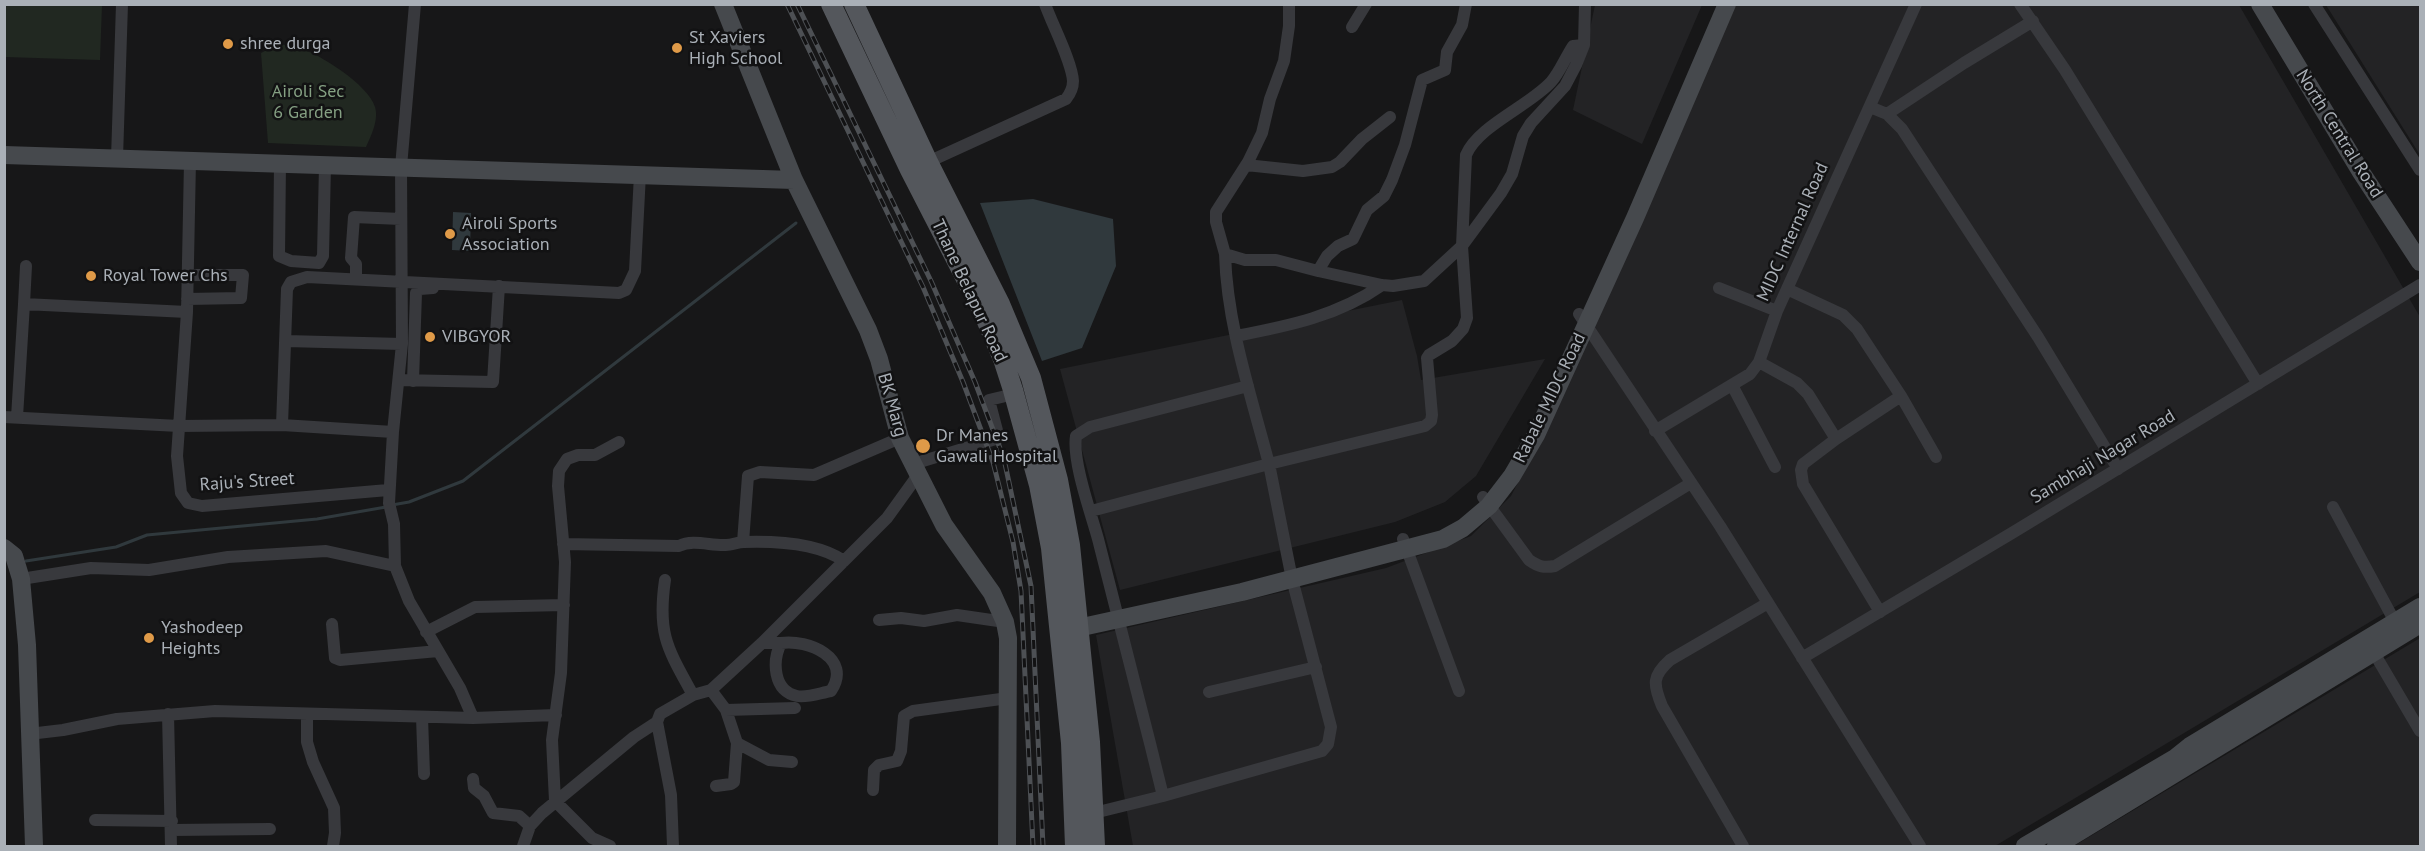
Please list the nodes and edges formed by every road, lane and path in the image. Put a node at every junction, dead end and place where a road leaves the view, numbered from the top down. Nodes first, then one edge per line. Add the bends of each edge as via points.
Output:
1 (122, 4) edge
2 (415, 4) edge
3 (723, 4) edge
4 (831, 4) edge
5 (854, 4) edge
6 (1045, 4) edge
7 (1289, 4) edge
8 (1366, 4) edge
9 (1466, 4) edge
10 (1585, 4) edge
11 (1916, 4) edge
12 (2020, 4) edge
13 (2260, 4) edge
14 (2273, 4) edge
15 (2314, 4) edge
16 (1723, 5) edge
17 (2033, 21) junction
18 (1352, 27) dead end
19 (1584, 45) junction
20 (1870, 107) junction
21 (1887, 114) junction
22 (1390, 117) dead end
23 (4, 156) edge
24 (117, 158) junction
25 (190, 161) junction
26 (927, 162) junction
27 (280, 164) junction
28 (325, 165) junction
29 (1245, 165) junction
30 (401, 167) junction
31 (2421, 170) edge
32 (640, 174) junction
33 (794, 180) junction
34 (401, 219) junction
35 (2421, 242) edge
36 (1462, 246) junction
37 (1225, 254) junction
38 (2421, 262) edge
39 (26, 266) dead end
40 (1318, 271) junction
41 (188, 275) junction
42 (356, 279) junction
43 (403, 281) junction
44 (1382, 285) junction
45 (2421, 285) edge
46 (499, 286) junction
47 (1719, 288) dead end
48 (1787, 289) junction
49 (463, 290) dead end
50 (188, 299) junction
51 (24, 304) junction
52 (187, 312) junction
53 (1777, 312) junction
54 (1582, 319) junction
55 (1236, 336) junction
56 (406, 339) junction
57 (286, 341) junction
58 (1760, 362) junction
59 (399, 380) junction
60 (413, 381) junction
61 (2258, 384) junction
62 (1732, 385) junction
63 (1248, 386) junction
64 (1014, 394) junction
65 (1901, 396) junction
66 (11, 417) edge
67 (282, 425) junction
68 (179, 426) junction
69 (1655, 431) junction
70 (393, 432) junction
71 (900, 438) junction
72 (1836, 439) junction
73 (619, 442) dead end
74 (1936, 457) dead end
75 (1269, 464) junction
76 (1775, 467) dead end
77 (2118, 469) junction
78 (916, 470) junction
79 (1691, 483) junction
80 (388, 490) junction
81 (1486, 501) junction
82 (2333, 507) dead end
83 (1091, 511) junction
84 (743, 542) junction
85 (563, 544) junction
86 (1405, 544) junction
87 (4, 548) edge
88 (844, 561) junction
89 (396, 566) junction
90 (1291, 574) junction
91 (21, 579) junction
92 (665, 580) dead end
93 (1768, 603) junction
94 (564, 605) junction
95 (2421, 607) edge
96 (1880, 612) junction
97 (1118, 615) junction
98 (879, 620) dead end
99 (1005, 622) junction
100 (2395, 622) junction
101 (332, 624) dead end
102 (1069, 624) junction
103 (2421, 624) edge
104 (426, 632) junction
105 (762, 643) junction
106 (781, 643) junction
107 (2370, 646) junction
108 (438, 651) junction
109 (1802, 658) junction
110 (1316, 667) junction
111 (711, 690) junction
112 (1459, 691) dead end
113 (1209, 692) dead end
114 (693, 695) junction
115 (1008, 698) junction
116 (795, 708) dead end
117 (726, 710) junction
118 (168, 714) junction
119 (307, 714) junction
120 (556, 715) junction
121 (422, 717) junction
122 (473, 718) junction
123 (657, 722) junction
124 (2421, 731) edge
125 (30, 734) junction
126 (736, 743) junction
127 (792, 762) dead end
128 (424, 774) dead end
129 (473, 779) dead end
130 (716, 786) dead end
131 (873, 790) dead end
132 (1163, 796) junction
133 (555, 801) junction
134 (1094, 813) junction
135 (95, 820) dead end
136 (172, 825) junction
137 (530, 826) junction
138 (2073, 827) junction
139 (270, 829) dead end
140 (34, 846) edge
141 (171, 846) edge
142 (333, 846) edge
143 (523, 846) edge
144 (610, 846) edge
145 (673, 846) edge
146 (1007, 846) edge
147 (1075, 846) edge
148 (1095, 846) edge
149 (1743, 846) edge
150 (1920, 846) edge
151 (2025, 846) edge
152 (2056, 846) edge

1 - 24 street
2 - 30 street
3 - 33 street, BK Marg
4 - 64 main road, Thane Belapur Road via 983,312
5 - 26 main road, Thane Belapur Road
6 - 26 street via 1070,68 1073,82 1066,99
7 - 29 street via 1284,61 1262,133
8 - 18 street
9 - 40 street via 1444,70 1422,80 1405,145 1384,196 1367,210 1353,239 1327,256
10 - 19 street
11 - 20 street, MIDC Internal Road
12 - 17 street
13 - 38 street, North Central Road via 2361,172
14 - 35 street, North Central Road
15 - 31 street
16 - 54 street, Rabale MIDC Road
17 - 21 street
17 - 61 street
19 - 36 street via 1565,86 1522,136 1512,174
19 - 36 street via 1572,46 1550,82 1468,150 1464,165
20 - 21 street
20 - 48 street, MIDC Internal Road
21 - 77 street via 1902,129 1967,226
22 - 29 street via 1332,167 1292,171
23 - 24 street
24 - 25 street
25 - 27 street
25 - 41 street
26 - 102 main road, Thane Belapur Road via 1000,304 1031,378 1067,525
27 - 28 street
27 - 28 street via 279,256 319,263 323,256
28 - 30 street
29 - 37 street via 1216,212
30 - 32 street
30 - 34 street
32 - 33 street
32 - 46 street via 635,271 626,290 619,293
33 - 71 street, BK Marg via 868,330
34 - 42 street via 354,217 351,258 356,264
34 - 43 street
36 - 44 street via 1424,281
36 - 75 street via 1467,318 1459,335 1427,358 1431,421 1425,426
37 - 40 street via 1245,260 1276,260
37 - 55 street
39 - 51 street
40 - 44 street
41 - 50 street
41 - 50 street via 243,275 241,298
42 - 43 street
42 - 57 street via 307,277 291,282 287,289
43 - 46 street
43 - 56 street
44 - 55 street via 1362,300 1338,310 1290,326
45 - 61 street, Sambhaji Nagar Road
46 - 60 street via 494,382
47 - 53 street
48 - 53 street, MIDC Internal Road
48 - 65 street via 1843,315 1857,329
49 - 56 street via 420,289
50 - 52 street
51 - 52 street
51 - 66 street
52 - 68 street
53 - 58 street, MIDC Internal Road
54 - 69 street
54 - 81 street, Rabale MIDC Road via 1529,439
55 - 63 street
56 - 57 street
56 - 59 street
56 - 60 street
57 - 67 street
58 - 62 street
58 - 72 street via 1797,383 1808,394
59 - 60 street
59 - 70 street
61 - 77 street, Sambhaji Nagar Road
62 - 69 street
62 - 76 street
63 - 75 street
63 - 83 street via 1080,432 1076,436 1076,454
64 - 78 street via 989,400 999,438
64 - 102 main road, Thane Belapur Road via 1044,506
65 - 72 street
65 - 74 street
66 - 68 street
67 - 68 street
67 - 70 street
68 - 80 street, Raju's Street via 178,480 188,503 228,505
69 - 79 street
70 - 80 street
71 - 78 street, BK Marg
71 - 84 street via 814,475 760,472 748,476
72 - 96 street via 1803,464 1803,484
73 - 85 street via 595,455 567,459 559,471
75 - 83 street
75 - 90 street
77 - 96 street, Sambhaji Nagar Road
78 - 88 street via 887,518
78 - 99 street, BK Marg via 944,525 992,593
79 - 81 street via 1555,566 1546,567 1530,560
79 - 93 street
80 - 89 street
81 - 86 street, Rabale MIDC Road via 1455,521
82 - 100 street
83 - 97 street
84 - 85 street via 680,546
84 - 88 street via 815,548
85 - 94 street
86 - 90 street, Rabale MIDC Road
86 - 112 street
87 - 91 street via 14,556
88 - 105 street
89 - 91 street via 326,551 228,557 149,570 91,568
89 - 104 street
90 - 97 street, Rabale MIDC Road via 1250,580
90 - 110 street
91 - 125 street
92 - 114 street via 663,635
93 - 109 street
93 - 149 street via 1670,660 1656,677 1662,706
94 - 104 street via 475,607
94 - 120 street
95 - 100 street
96 - 109 street, Sambhaji Nagar Road
97 - 102 street, Rabale MIDC Road
97 - 132 street
98 - 99 street via 924,621 957,615
99 - 115 street, BK Marg
100 - 107 street
101 - 108 street via 333,651 340,660
102 - 134 main road, Thane Belapur Road via 1090,742
102 - 147 main road, Thane Belapur Road
103 - 107 street
104 - 108 street
105 - 106 street
105 - 111 street
106 - 106 street via 774,667 789,693 803,696 831,691 836,682 833,661 811,645
107 - 124 street
107 - 138 street via 2190,747
108 - 122 street
109 - 150 street
110 - 113 street
110 - 132 street via 1331,728 1328,744 1322,751
111 - 114 street
111 - 117 street
114 - 123 street via 660,714
115 - 131 street via 913,711 904,716 897,761 874,770
115 - 146 street, BK Marg
116 - 117 street
117 - 126 street
118 - 119 street
118 - 125 street
118 - 136 street
119 - 121 street
119 - 142 street via 307,742 334,808
120 - 122 street
120 - 133 street via 552,740
121 - 122 street
121 - 128 street
123 - 133 street
123 - 145 street via 671,795
125 - 140 street
126 - 127 street via 769,760
126 - 130 street via 734,782
129 - 137 street via 474,788 484,796 493,813 519,816
132 - 134 street
133 - 137 street
133 - 144 street via 592,838
134 - 148 main road, Thane Belapur Road
135 - 136 street
136 - 139 street
136 - 141 street
137 - 143 street
138 - 151 street
138 - 152 street

